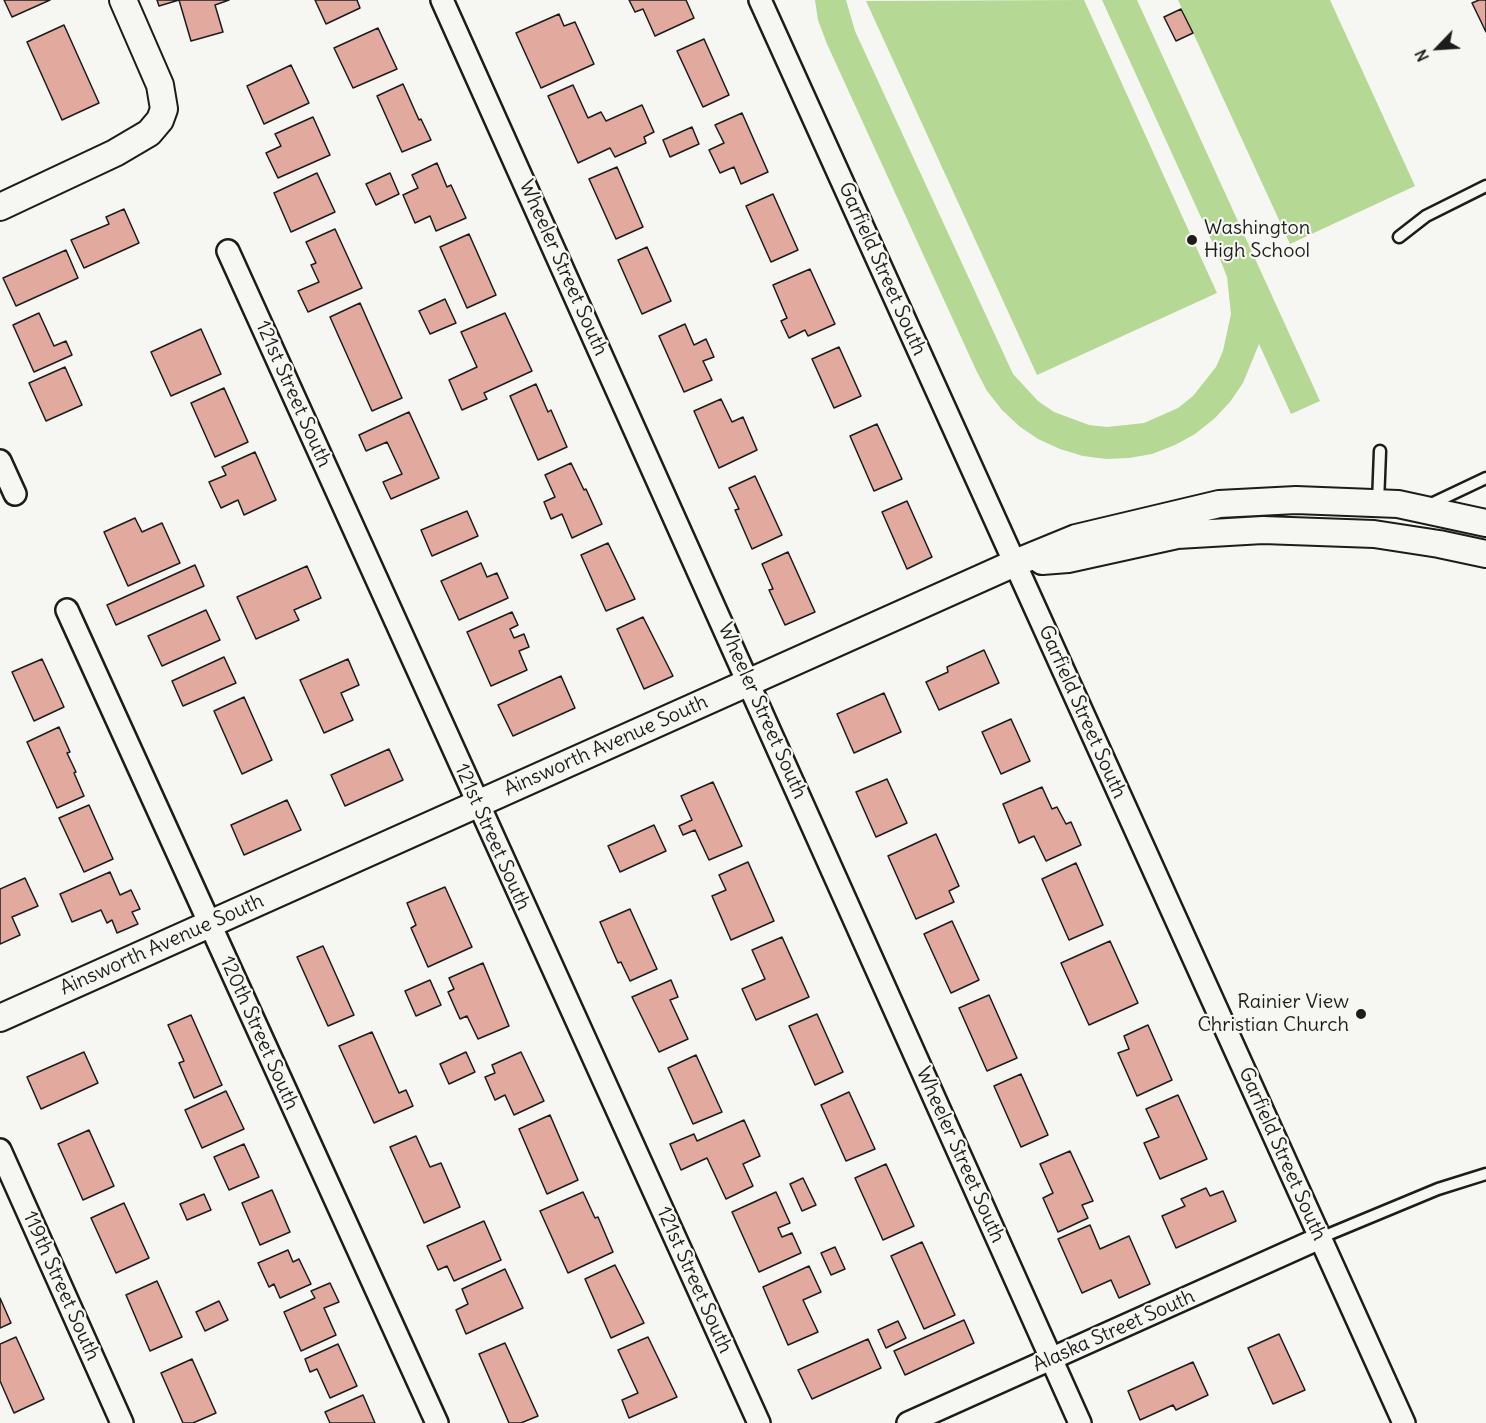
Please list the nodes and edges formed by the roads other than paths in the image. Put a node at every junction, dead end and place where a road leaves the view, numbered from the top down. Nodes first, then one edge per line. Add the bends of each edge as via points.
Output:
1 (123, 0) edge
2 (760, 0) edge
3 (449, 2) edge
4 (1486, 186) edge
5 (0, 207) edge
6 (1399, 237) dead end
7 (228, 251) dead end
8 (1380, 451) dead end
9 (0, 461) edge
10 (1486, 478) edge
11 (15, 494) dead end
12 (1378, 504) junction
13 (1421, 509) junction
14 (1486, 523) edge
15 (1486, 554) edge
16 (1015, 563) junction
17 (67, 610) dead end
18 (748, 682) junction
19 (477, 804) junction
20 (210, 924) junction
21 (0, 1018) edge
22 (0, 1150) edge
23 (1486, 1174) edge
24 (1320, 1238) junction
25 (1052, 1359) junction
26 (122, 1423) edge
27 (437, 1423) edge
28 (759, 1423) edge
29 (908, 1423) edge
30 (1080, 1423) edge
31 (1404, 1423) edge

1 - 5 street via 160,85 164,110 160,120 149,133 115,153
2 - 16 street, Garfield Street South
3 - 18 street, Wheeler Street South
4 - 6 lane via 1426,216
7 - 19 street, 121st Street South
8 - 12 lane
9 - 11 street
10 - 13 lane
12 - 13 street, Ainsworth Avenue South
12 - 16 street, Ainsworth Avenue South via 1296,500 1219,504 1076,538
13 - 14 street, Ainsworth Avenue South
15 - 16 street, Ainsworth Avenue South via 1374,534 1263,530 1178,535 1068,558
16 - 18 street, Ainsworth Avenue South
16 - 24 street, Garfield Street South
17 - 20 street, 120th Street South
18 - 19 street, Ainsworth Avenue South
18 - 25 street, Wheeler Street South
19 - 20 street, Ainsworth Avenue South
19 - 28 street, 121st Street South
20 - 21 street, Ainsworth Avenue South
20 - 27 street, 120th Street South
22 - 26 street, 119th Street South
23 - 24 lane via 1438,1189
24 - 25 street, Alaska Street South
24 - 31 street, Garfield Street South
25 - 29 street, Alaska Street South
25 - 30 street, Wheeler Street South

